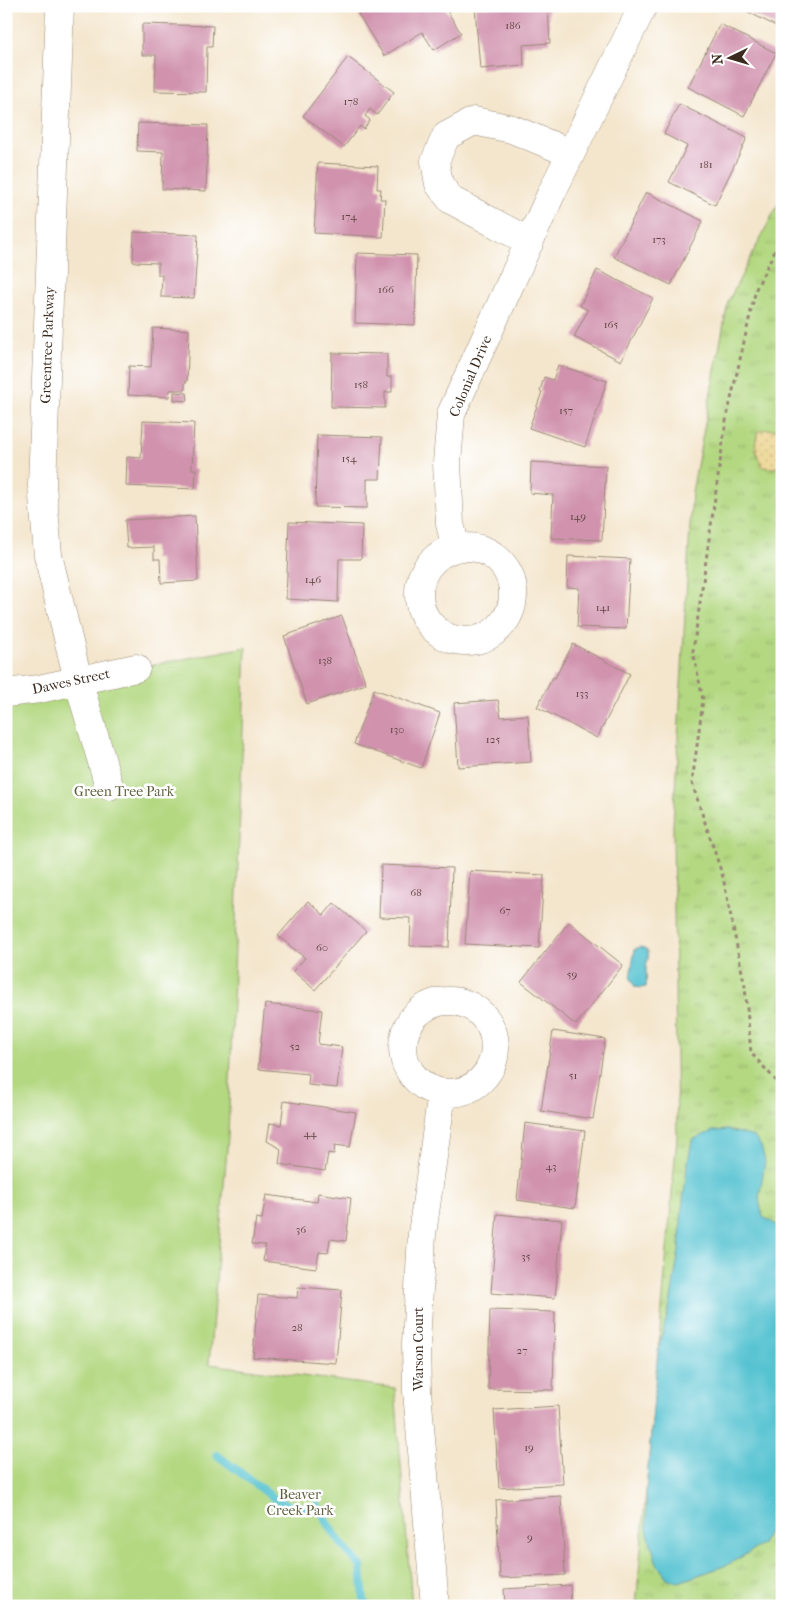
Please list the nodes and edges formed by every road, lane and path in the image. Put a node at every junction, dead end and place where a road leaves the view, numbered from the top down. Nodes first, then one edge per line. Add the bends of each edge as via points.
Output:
1 (60, 6) edge
2 (642, 6) edge
3 (570, 153) junction
4 (782, 236) edge
5 (530, 242) junction
6 (456, 548) dead end
7 (136, 668) dead end
8 (78, 680) junction
9 (6, 693) edge
10 (109, 786) dead end
11 (782, 1087) edge
12 (442, 1093) dead end
13 (434, 1606) edge

1 - 8 street, Greentree Parkway via 42,485 48,555
2 - 3 street, Colonial Drive
3 - 5 street, Colonial Drive
3 - 5 street via 512,130 474,121 446,136 435,160 439,184 451,200
4 - 11 path via 756,289 726,421 693,651 703,700 692,783 723,877 745,987 751,1053
5 - 6 street, Colonial Drive via 451,414 447,463 450,524
7 - 8 street, Dawes Street
8 - 9 street, Dawes Street
8 - 10 street, Greentree Parkway
12 - 13 street, Warson Court via 422,1234 416,1344

